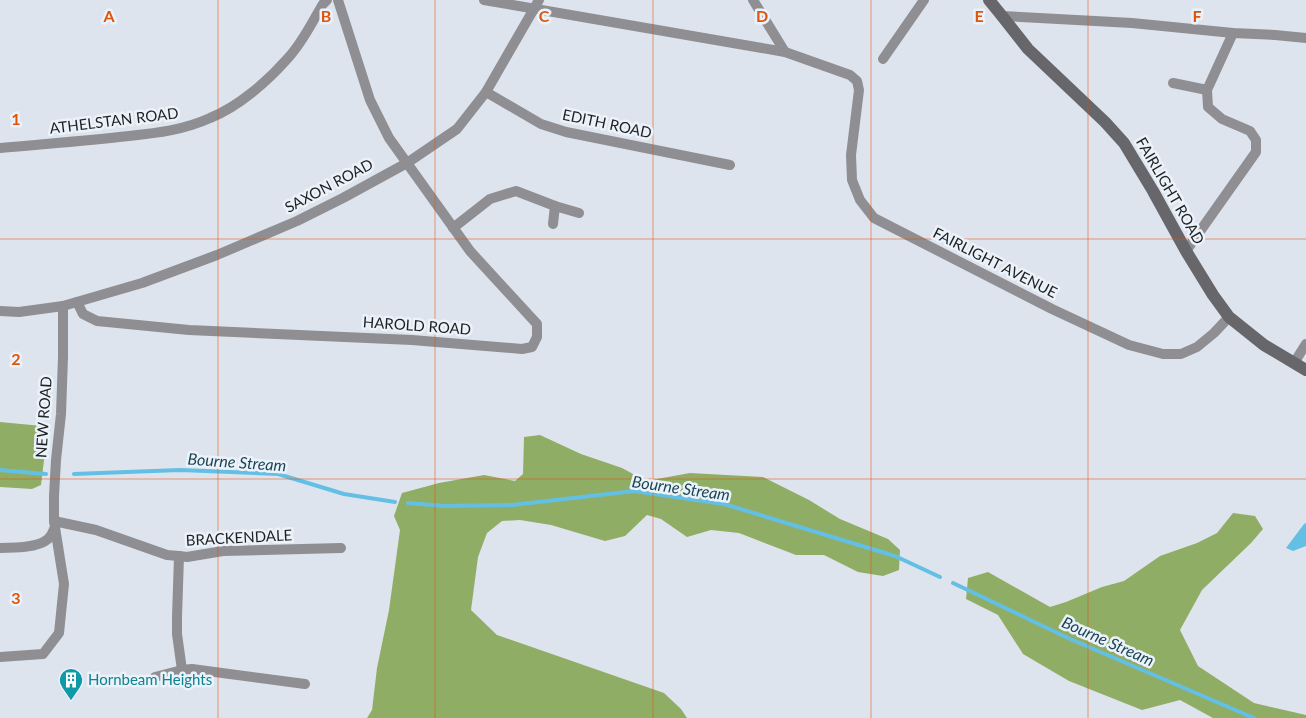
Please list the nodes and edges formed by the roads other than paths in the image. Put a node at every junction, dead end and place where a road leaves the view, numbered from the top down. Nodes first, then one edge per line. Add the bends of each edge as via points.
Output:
1 (327, 0) edge
2 (338, 0) edge
3 (484, 0) edge
4 (539, 0) edge
5 (753, 0) edge
6 (924, 0) edge
7 (989, 0) edge
8 (533, 9) junction
9 (1002, 16) junction
10 (1233, 33) junction
11 (1306, 38) edge
12 (785, 52) junction
13 (883, 58) dead end
14 (1173, 83) dead end
15 (1207, 90) junction
16 (486, 92) junction
17 (0, 148) edge
18 (407, 163) junction
19 (730, 165) dead end
20 (555, 206) junction
21 (578, 213) dead end
22 (553, 224) dead end
23 (453, 228) junction
24 (1186, 251) junction
25 (77, 302) junction
26 (63, 306) junction
27 (0, 311) edge
28 (1229, 316) junction
29 (1306, 344) edge
30 (1294, 363) junction
31 (1306, 370) edge
32 (54, 525) junction
33 (0, 548) edge
34 (341, 548) dead end
35 (179, 556) junction
36 (0, 657) edge
37 (182, 670) junction
38 (154, 677) dead end
39 (305, 684) dead end

1 - 17 street, ATHELSTAN ROAD via 284,63 236,104 212,118 180,129 150,134
2 - 18 street, HAROLD ROAD via 370,100 389,138
3 - 8 street
4 - 8 street, SAXON ROAD
5 - 12 street
6 - 13 street
7 - 9 street, FAIRLIGHT ROAD
8 - 12 street
8 - 16 street, SAXON ROAD
9 - 10 street via 1132,23
9 - 24 street, FAIRLIGHT ROAD via 1028,49 1124,143
10 - 11 street
10 - 15 street
12 - 28 street, FAIRLIGHT AVENUE via 850,75 857,81 860,90 851,155 852,180 860,200 874,218 1129,345 1164,354 1181,354 1197,347
14 - 15 street
15 - 24 street via 1208,107 1222,119 1250,131 1256,140 1256,152
16 - 18 street, SAXON ROAD via 457,129
16 - 19 street, EDITH ROAD via 541,124 566,132
18 - 23 street, HAROLD ROAD
18 - 25 street, SAXON ROAD via 297,221 217,256
20 - 21 street
20 - 22 street
20 - 23 street via 516,191 490,199
23 - 25 street, HAROLD ROAD via 537,324 537,337 532,347 189,330 98,321 83,314
24 - 28 street, FAIRLIGHT ROAD
25 - 26 street, SAXON ROAD
26 - 27 street via 19,312
26 - 32 street, NEW ROAD via 62,414 56,460
28 - 30 street, FAIRLIGHT ROAD via 1264,345
29 - 30 street
30 - 31 street, FAIRLIGHT ROAD
32 - 33 street via 48,539 35,545
32 - 35 street, BRACKENDALE via 96,530 167,555
32 - 36 street, NEW ROAD via 64,584 59,633 43,654
34 - 35 street, BRACKENDALE via 224,551
35 - 37 street via 177,617
37 - 38 street
37 - 39 street

